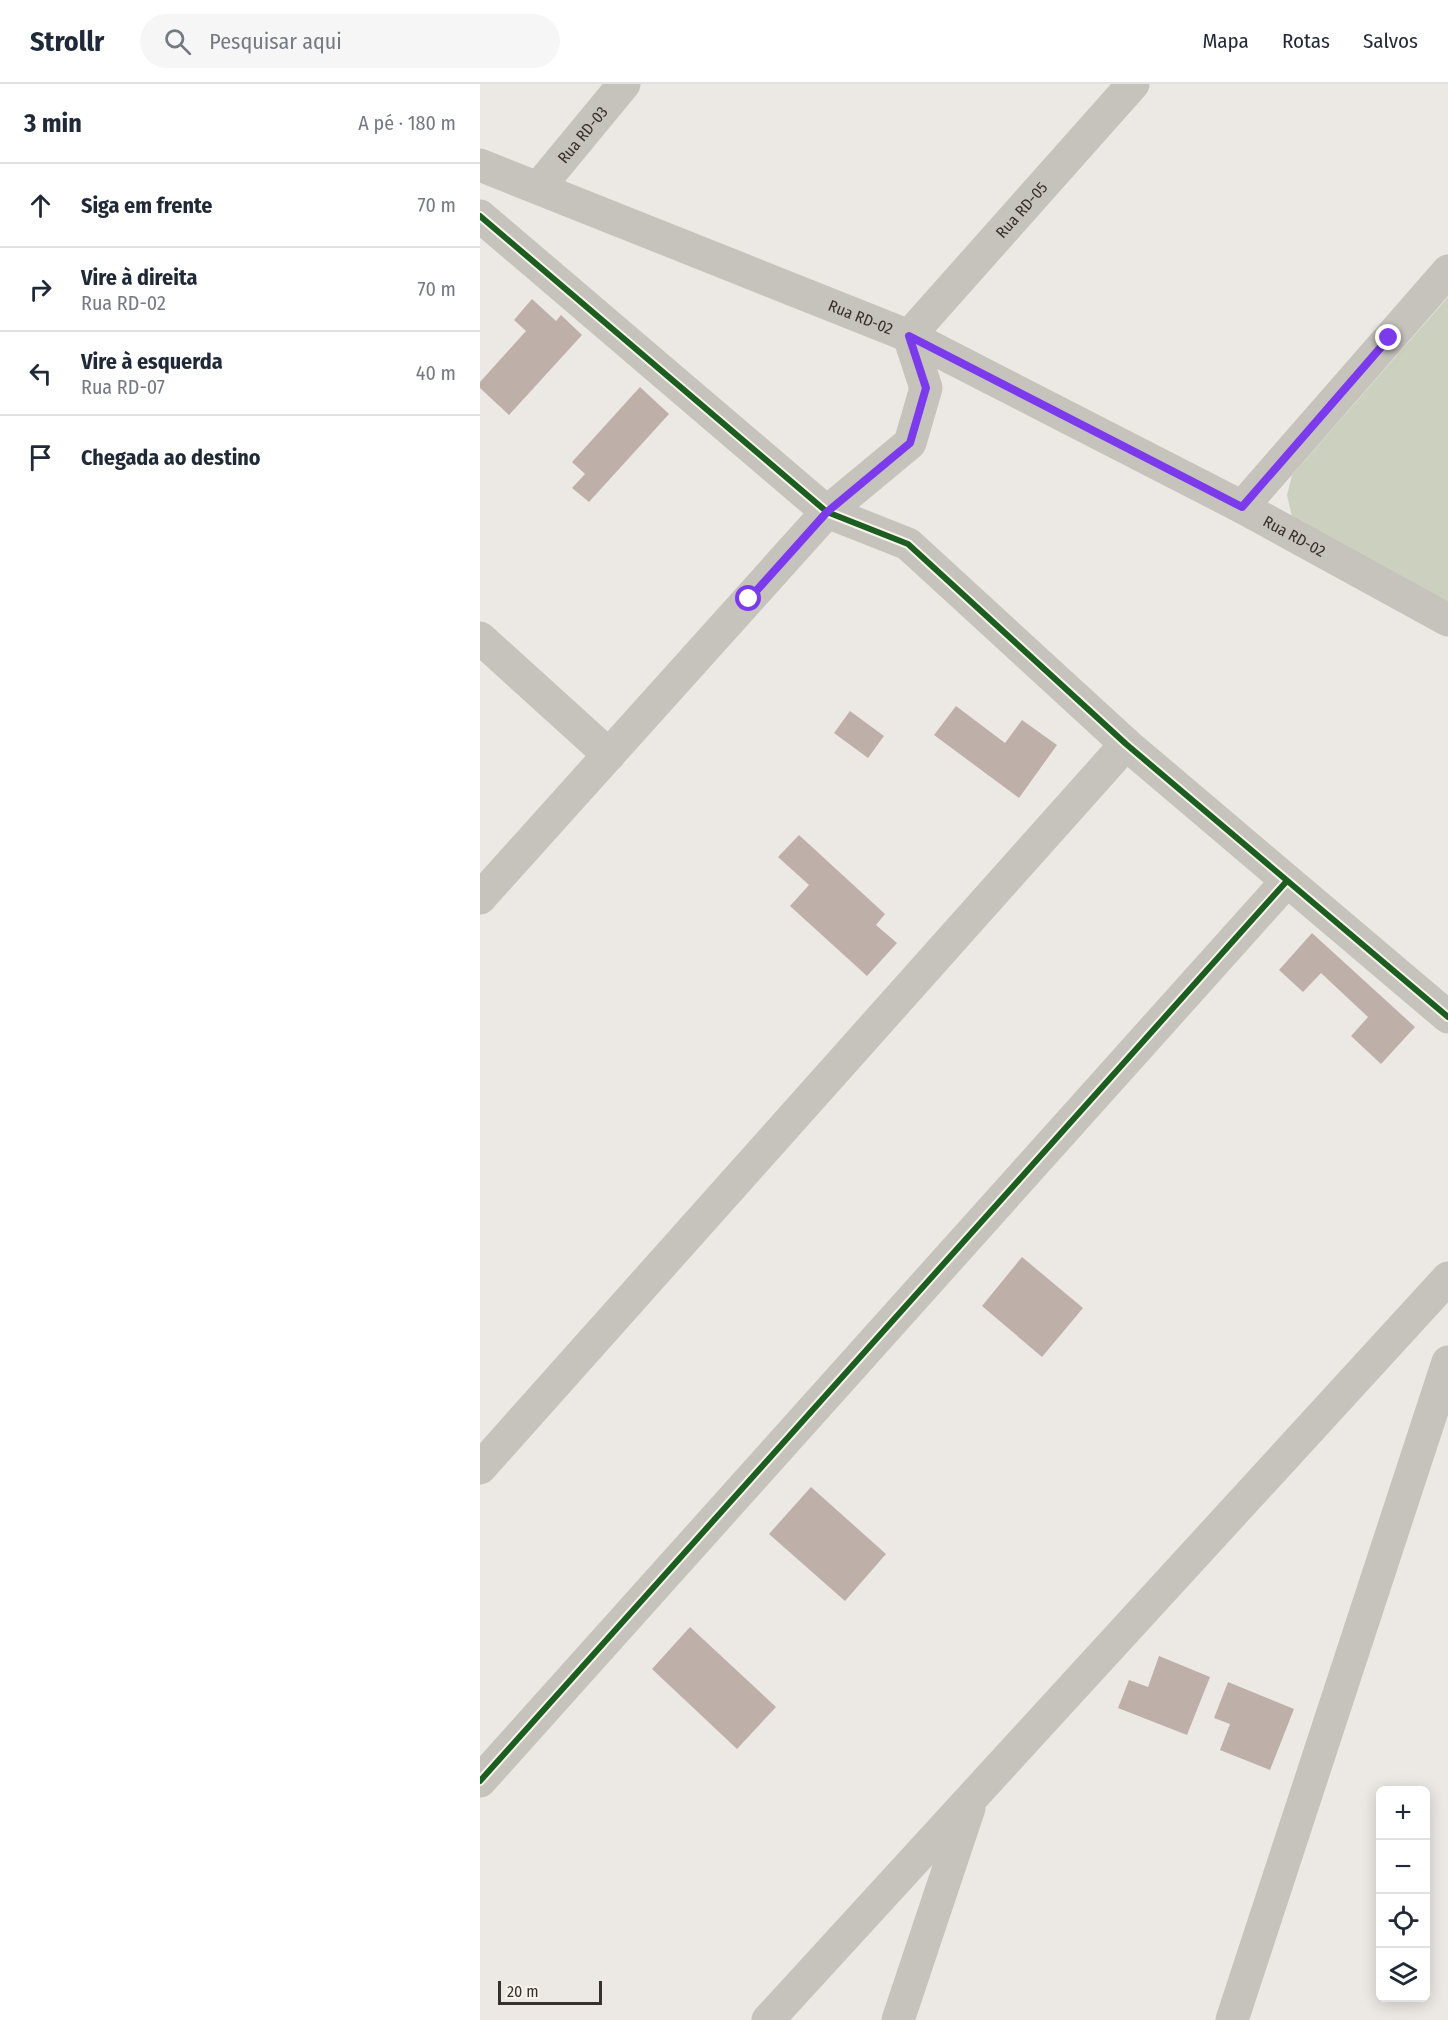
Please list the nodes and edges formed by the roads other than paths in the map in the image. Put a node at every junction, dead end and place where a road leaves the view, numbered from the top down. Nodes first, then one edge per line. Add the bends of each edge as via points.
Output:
1 (624, 84) edge
2 (1133, 84) edge
3 (480, 165) edge
4 (539, 187) junction
5 (480, 216) edge
6 (1448, 271) edge
7 (909, 336) junction
8 (1242, 507) junction
9 (827, 512) junction
10 (1448, 620) edge
11 (480, 638) edge
12 (1126, 744) junction
13 (609, 755) junction
14 (1286, 882) junction
15 (480, 898) edge
16 (1448, 1017) edge
17 (1448, 1278) edge
18 (1448, 1362) edge
19 (480, 1468) edge
20 (480, 1781) edge
21 (973, 1797) junction
22 (768, 2020) edge
23 (898, 2020) edge
24 (1232, 2020) edge

1 - 4 street, Rua RD-03
2 - 7 street, Rua RD-05
3 - 4 street, Rua RD-02
4 - 7 street, Rua RD-02
5 - 9 street
6 - 8 street
7 - 8 street, Rua RD-02
7 - 9 street via 926,388 910,443
8 - 10 street, Rua RD-02
9 - 12 street via 908,544
9 - 13 street
11 - 13 street
12 - 14 street
12 - 19 street
13 - 15 street
14 - 16 street
14 - 20 street
17 - 21 street
18 - 24 street
21 - 22 street
21 - 23 street

